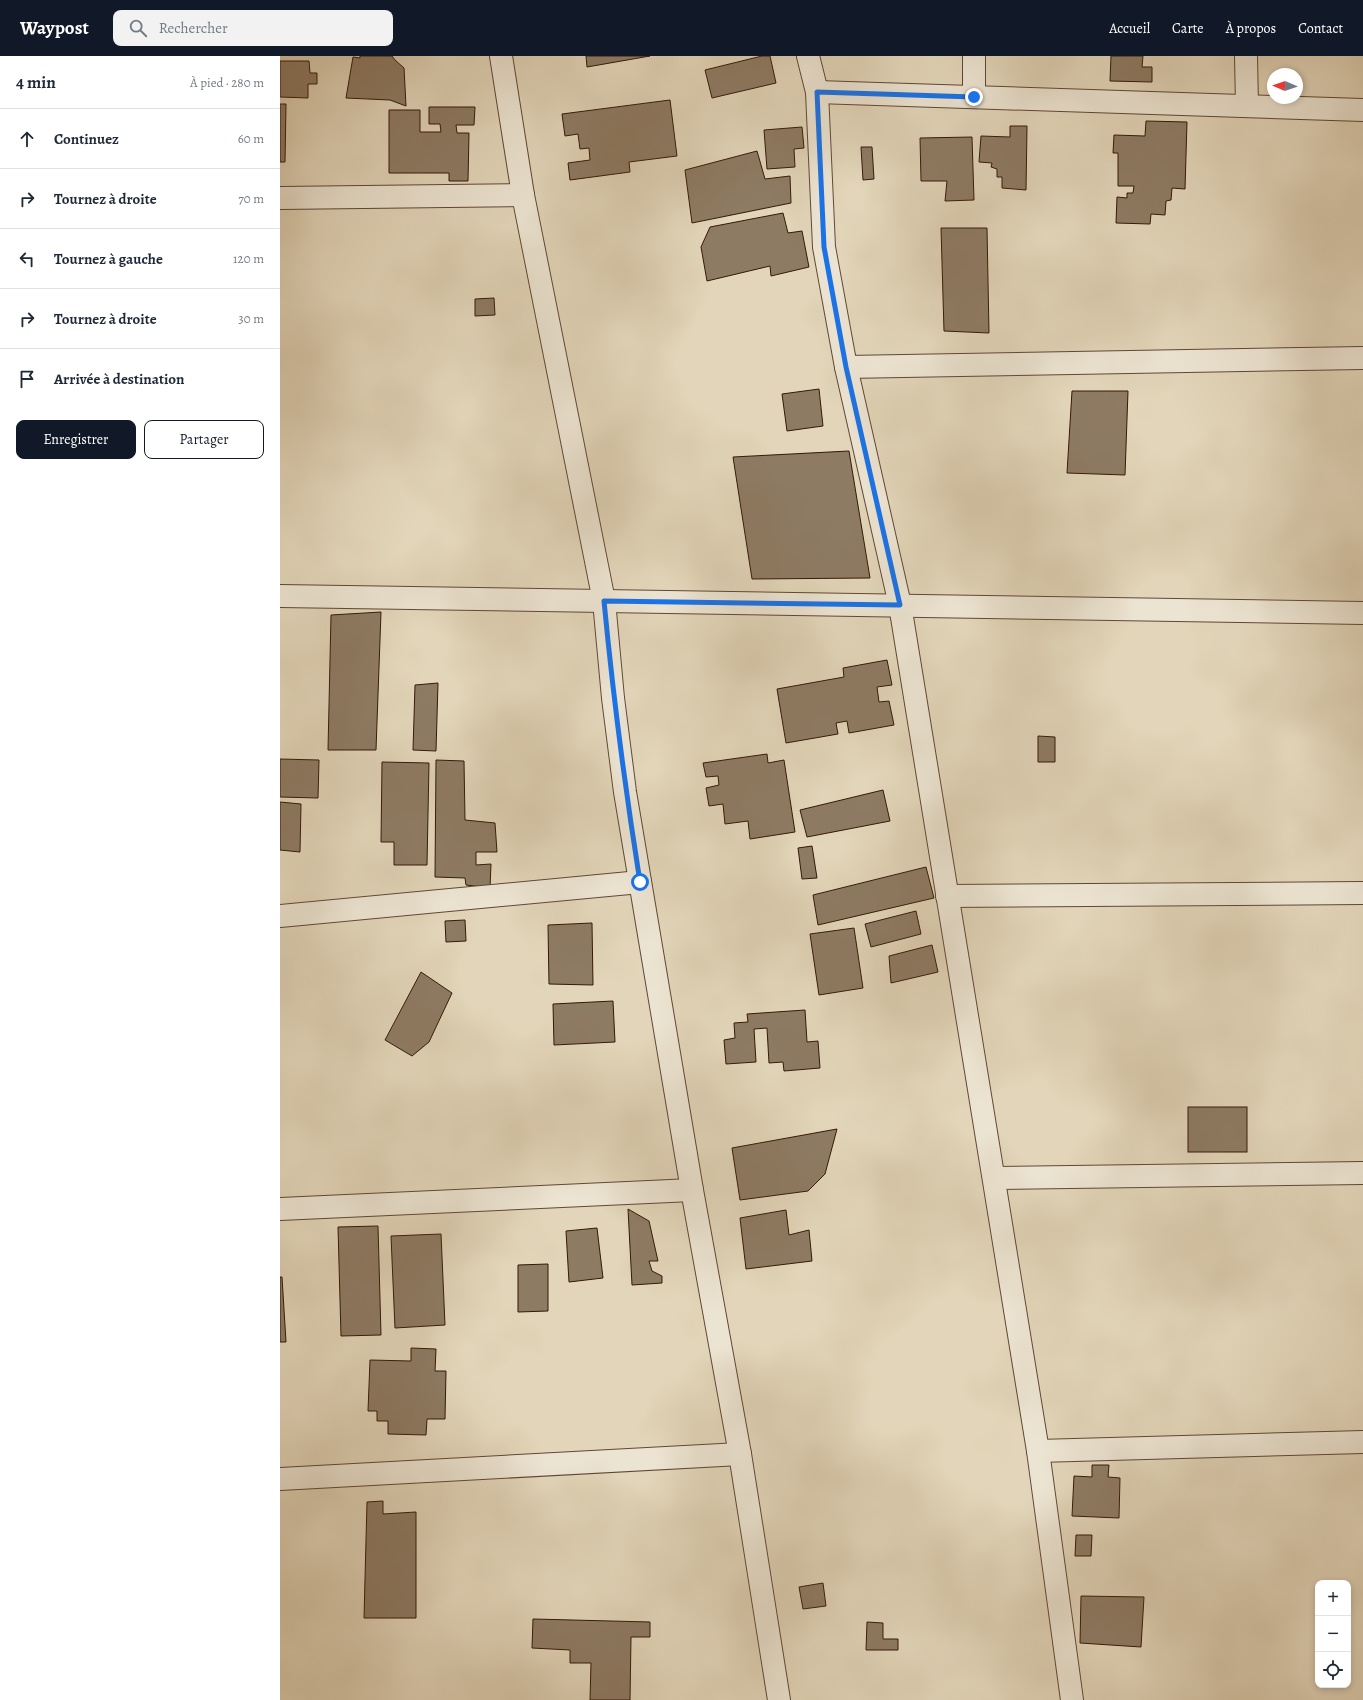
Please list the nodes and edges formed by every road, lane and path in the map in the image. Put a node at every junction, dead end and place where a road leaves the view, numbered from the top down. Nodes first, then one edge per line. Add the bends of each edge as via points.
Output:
1 (501, 56) edge
2 (808, 56) edge
3 (974, 56) edge
4 (1246, 56) edge
5 (817, 92) junction
6 (974, 97) junction
7 (1247, 106) junction
8 (1363, 110) edge
9 (523, 195) junction
10 (280, 198) edge
11 (1363, 358) edge
12 (846, 367) junction
13 (280, 596) edge
14 (604, 601) junction
15 (900, 605) junction
16 (1363, 613) edge
17 (640, 882) junction
18 (1363, 892) edge
19 (947, 896) junction
20 (280, 916) edge
21 (1363, 1173) edge
22 (994, 1178) junction
23 (692, 1190) junction
24 (280, 1209) edge
25 (1363, 1442) edge
26 (1038, 1451) junction
27 (740, 1454) junction
28 (280, 1479) edge
29 (779, 1700) edge
30 (1072, 1700) edge

1 - 9 street
2 - 5 street
3 - 6 street
4 - 7 street
5 - 6 street
5 - 12 street via 824,247
6 - 7 street
7 - 8 street
9 - 10 street
9 - 14 street
11 - 12 street
12 - 15 street
13 - 14 street
14 - 15 street
14 - 17 street via 625,792
15 - 16 street
15 - 19 street
17 - 20 street
17 - 23 street
18 - 19 street
19 - 22 street
21 - 22 street
22 - 26 street
23 - 24 street
23 - 27 street
25 - 26 street
26 - 30 street
27 - 28 street
27 - 29 street

